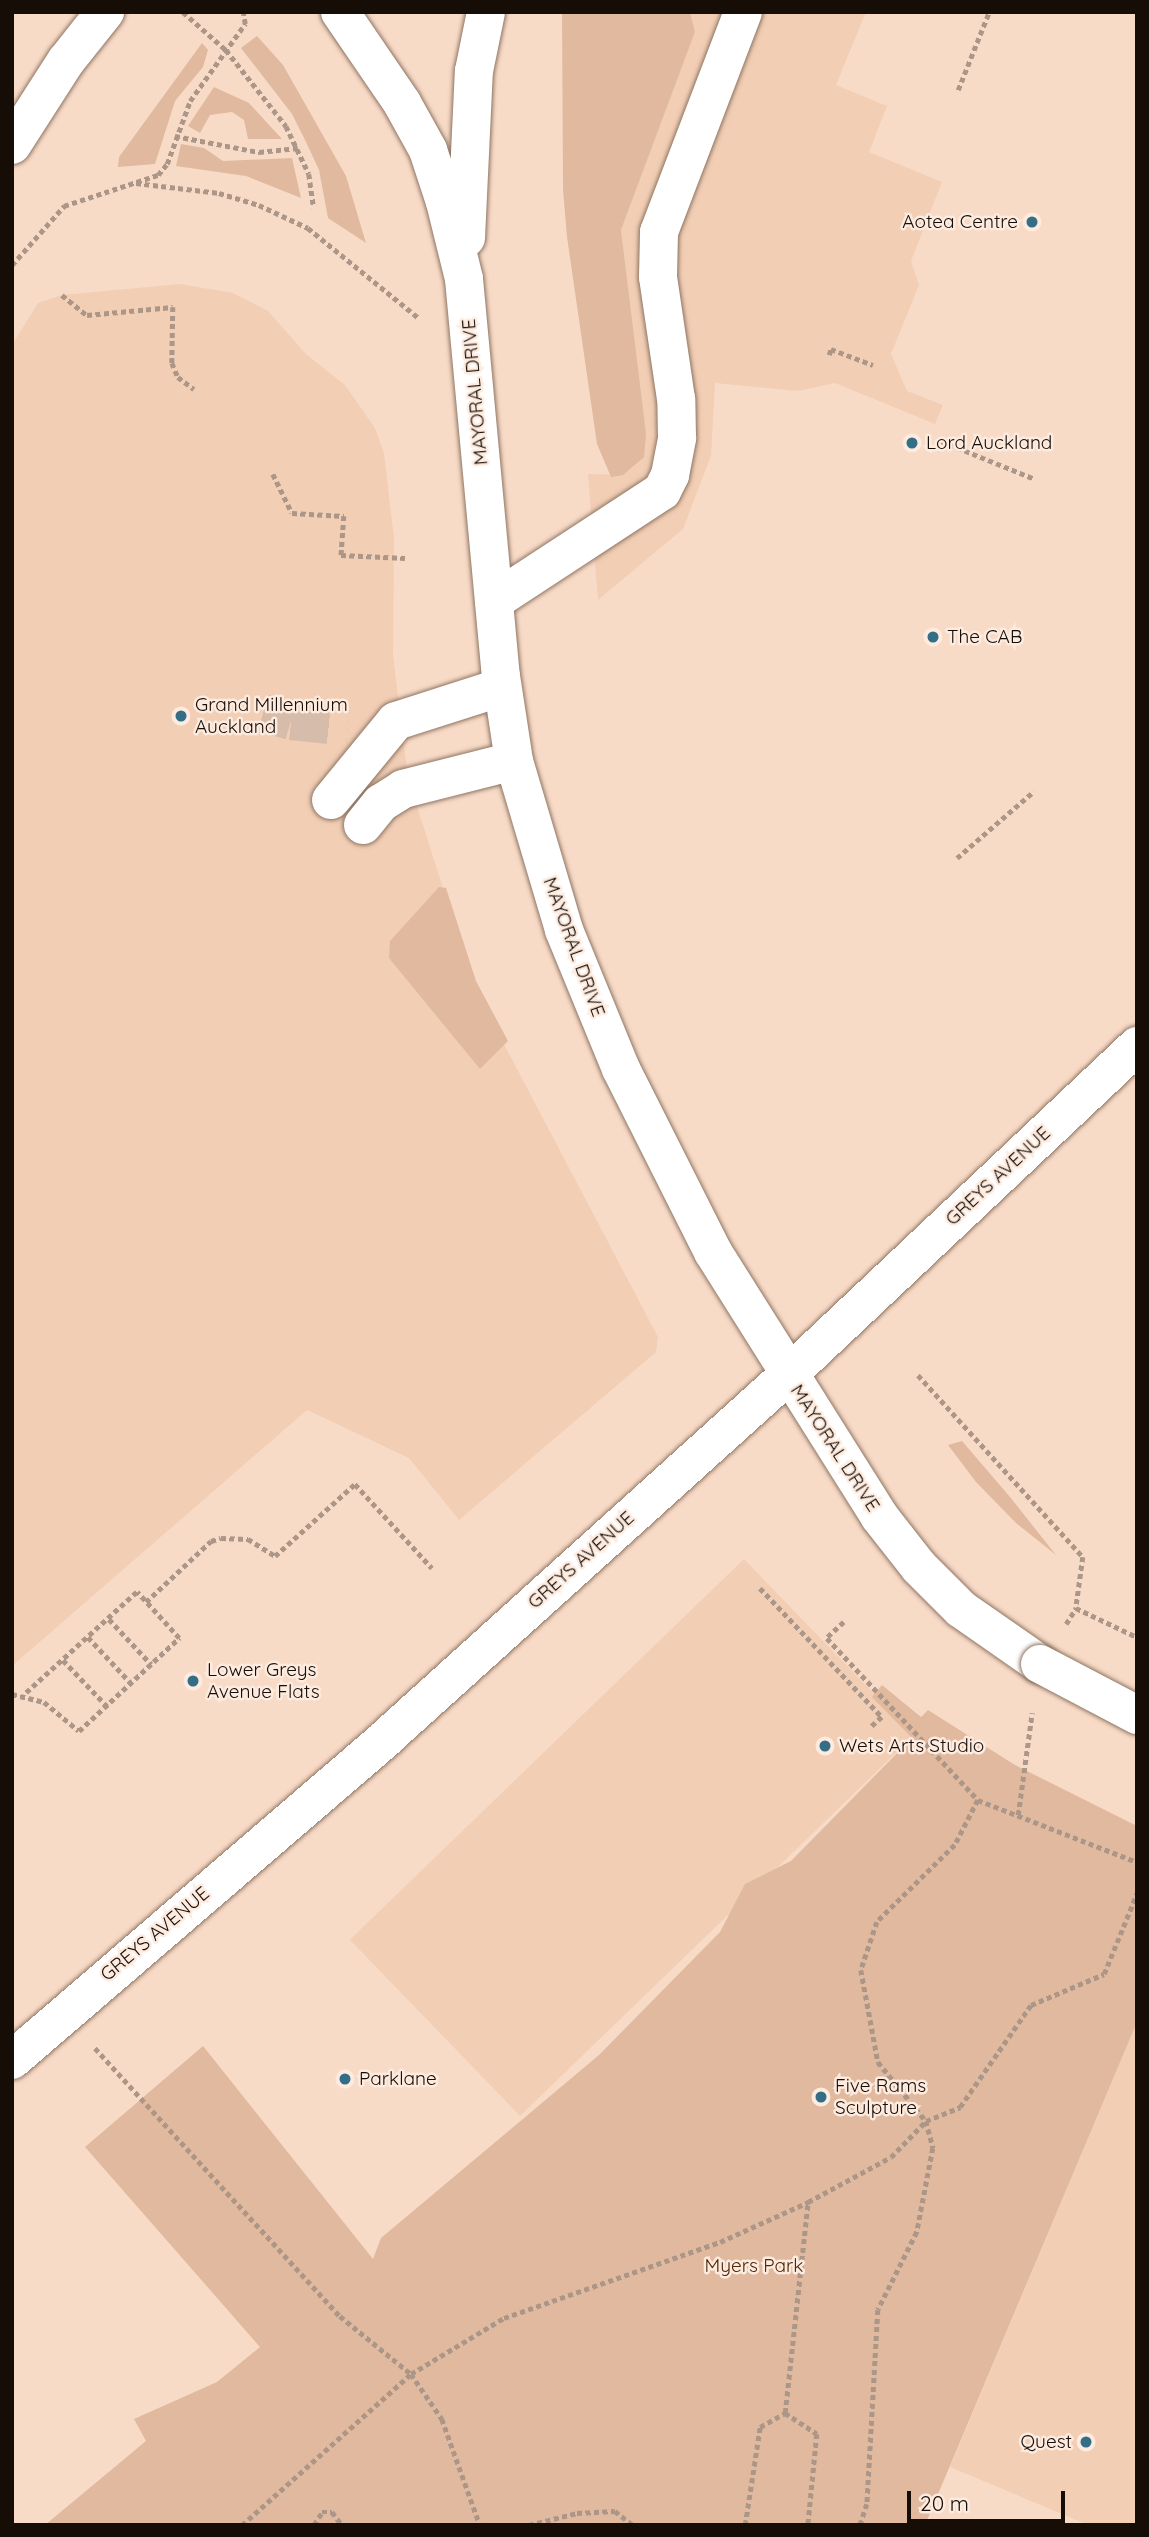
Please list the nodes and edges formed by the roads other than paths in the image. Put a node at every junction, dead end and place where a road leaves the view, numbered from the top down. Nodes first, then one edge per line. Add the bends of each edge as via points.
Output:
1 (105, 12) edge
2 (340, 12) edge
3 (486, 12) edge
4 (743, 12) edge
5 (12, 145) edge
6 (464, 279) junction
7 (494, 601) junction
8 (502, 687) junction
9 (396, 721) junction
10 (348, 727) tunnel mouth
11 (514, 761) junction
12 (331, 800) dead end
13 (363, 825) dead end
14 (1137, 1046) edge
15 (788, 1375) junction
16 (1137, 1715) edge
17 (12, 2060) edge

1 - 5 main road via 66,61
2 - 6 main road, MAYORAL DRIVE via 379,64 428,150
3 - 6 main road via 474,71
4 - 7 main road via 659,232 658,277 676,399 677,438 670,475 662,491
6 - 7 main road, MAYORAL DRIVE
7 - 8 main road, MAYORAL DRIVE
8 - 9 main road
8 - 11 main road, MAYORAL DRIVE
9 - 10 main road
9 - 12 main road
11 - 13 main road via 403,789 382,803
11 - 15 main road, MAYORAL DRIVE via 564,930 621,1069 713,1252
14 - 15 main road, GREYS AVENUE
15 - 16 main road, MAYORAL DRIVE, bridge via 879,1516 919,1567 961,1609 1040,1664
15 - 17 main road, GREYS AVENUE via 387,1737

